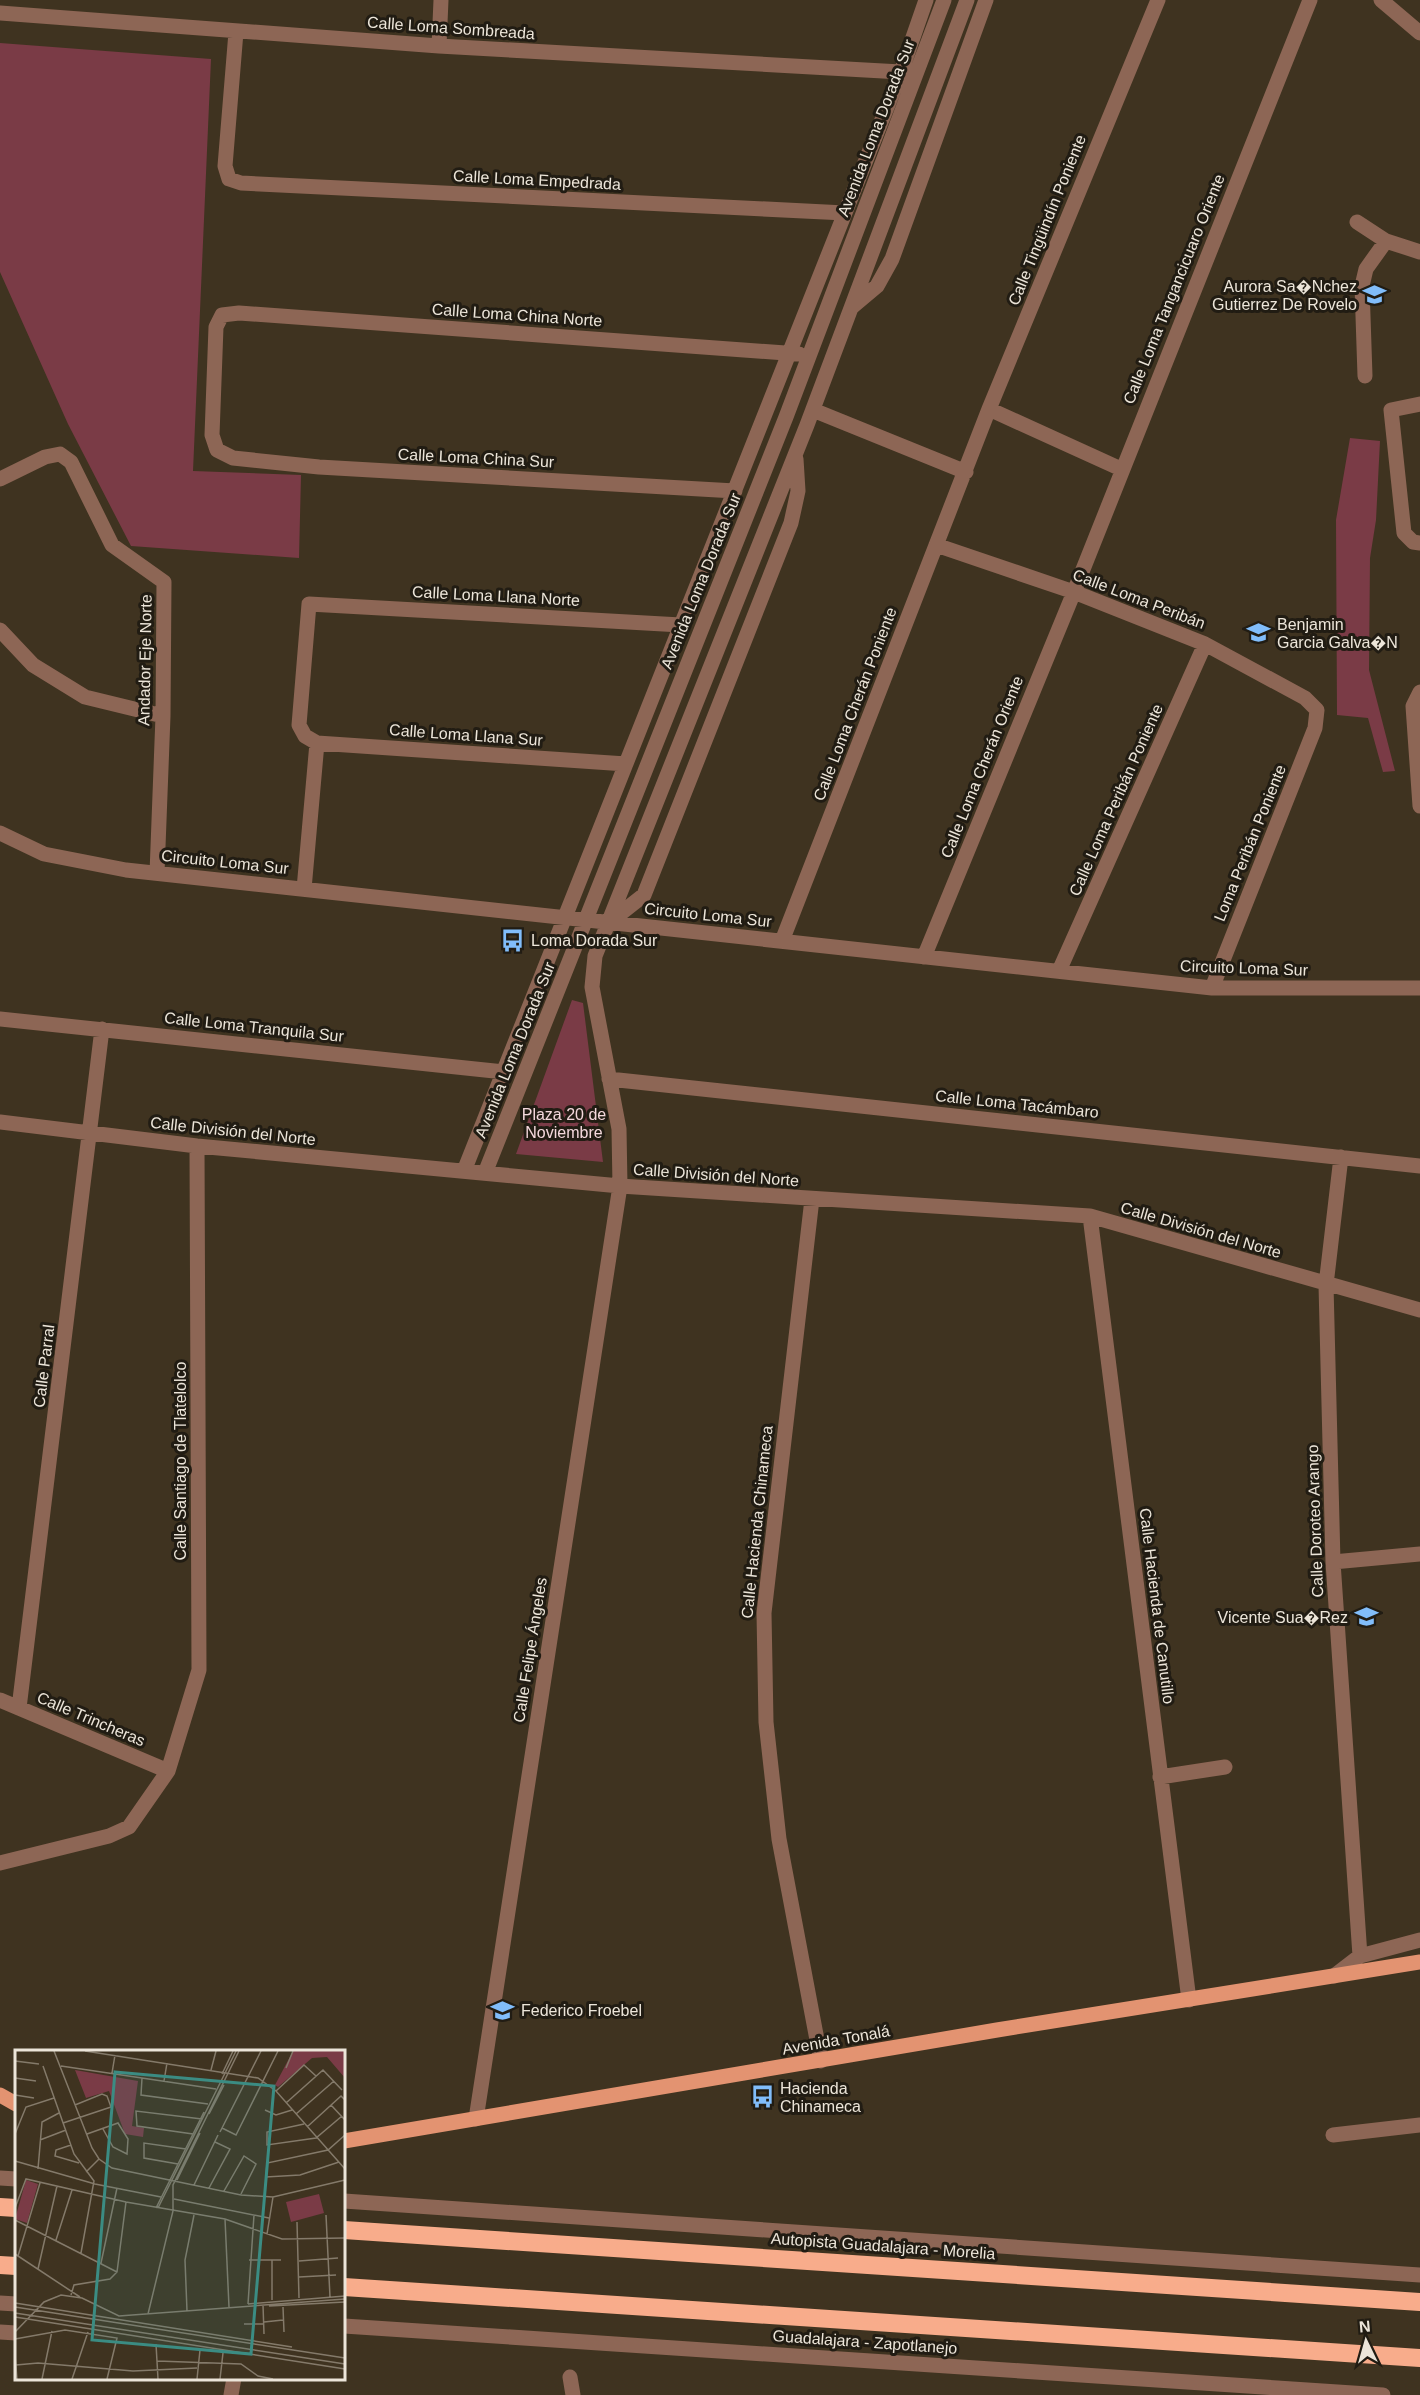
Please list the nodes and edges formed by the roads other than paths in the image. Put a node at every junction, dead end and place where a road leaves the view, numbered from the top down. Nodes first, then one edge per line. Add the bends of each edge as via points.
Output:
1 (441, 0) edge
2 (926, 0) edge
3 (944, 0) edge
4 (967, 0) edge
5 (987, 0) edge
6 (1158, 0) edge
7 (1310, 0) edge
8 (1381, 0) edge
9 (0, 13) edge
10 (236, 32) junction
11 (1420, 33) edge
12 (439, 46) junction
13 (901, 72) junction
14 (845, 213) junction
15 (1357, 222) dead end
16 (1386, 241) junction
17 (1420, 252) edge
18 (852, 306) junction
19 (789, 353) junction
20 (810, 354) junction
21 (1365, 376) dead end
22 (1420, 404) edge
23 (813, 410) junction
24 (989, 410) junction
25 (786, 417) junction
26 (807, 425) junction
27 (217, 450) joint
28 (795, 456) junction
29 (1121, 469) junction
30 (964, 476) junction
31 (0, 479) edge
32 (735, 491) junction
33 (1416, 543) edge
34 (936, 545) junction
35 (1074, 592) junction
36 (681, 625) junction
37 (0, 630) edge
38 (1205, 644) junction
39 (1419, 693) edge
40 (1317, 710) joint
41 (163, 716) junction
42 (311, 739) junction
43 (626, 764) junction
44 (1420, 806) edge
45 (0, 832) edge
46 (156, 873) junction
47 (304, 889) junction
48 (565, 917) junction
49 (586, 920) junction
50 (609, 922) junction
51 (782, 941) junction
52 (924, 957) junction
53 (1059, 971) junction
54 (1212, 988) junction
55 (1420, 988) edge
56 (0, 1018) edge
57 (102, 1029) junction
58 (504, 1072) junction
59 (609, 1079) junction
60 (0, 1122) edge
61 (91, 1134) junction
62 (197, 1146) junction
63 (1341, 1157) junction
64 (1420, 1166) edge
65 (464, 1171) junction
66 (485, 1173) junction
67 (620, 1186) junction
68 (812, 1199) junction
69 (1090, 1216) junction
70 (1326, 1285) junction
71 (1420, 1310) edge
72 (1420, 1554) edge
73 (1333, 1562) junction
74 (0, 1700) edge
75 (19, 1708) junction
76 (1225, 1767) dead end
77 (168, 1771) junction
78 (1160, 1777) junction
79 (0, 1863) edge
80 (1420, 1940) edge
81 (1360, 1956) junction
82 (1420, 1962) edge
83 (1334, 1976) junction
84 (1189, 2000) junction
85 (821, 2061) junction
86 (0, 2095) edge
87 (15, 2103) edge
88 (476, 2119) junction
89 (1420, 2125) edge
90 (1333, 2135) dead end
91 (345, 2141) edge
92 (0, 2178) edge
93 (15, 2179) edge
94 (345, 2201) edge
95 (0, 2206) edge
96 (15, 2208) edge
97 (345, 2230) edge
98 (0, 2265) edge
99 (15, 2266) edge
100 (1420, 2275) edge
101 (345, 2287) edge
102 (0, 2302) edge
103 (1420, 2302) edge
104 (15, 2304) edge
105 (345, 2326) edge
106 (0, 2332) edge
107 (15, 2334) edge
108 (1420, 2358) edge
109 (570, 2377) dead end
110 (234, 2380) edge
111 (231, 2395) edge
112 (573, 2395) edge
113 (1383, 2395) edge

1 - 12 street
2 - 13 street, Avenida Loma Dorada Sur
3 - 20 street, Avenida Loma Dorada Sur
4 - 18 street
5 - 18 street via 892,259 877,286
6 - 24 street, Calle Tingüindín Poniente
7 - 29 street, Calle Loma Tangancicuaro Oriente
8 - 11 street
9 - 10 street, Calle Loma Sombreada
10 - 12 street, Calle Loma Sombreada
10 - 14 street, Calle Loma Empedrada via 225,166 229,179 241,183
12 - 13 street, Calle Loma Sombreada
13 - 14 street, Avenida Loma Dorada Sur
14 - 19 street, Avenida Loma Dorada Sur
15 - 16 street
16 - 17 street
16 - 21 street via 1366,269 1362,286
18 - 23 street
19 - 20 street, Calle Loma China Norte
19 - 27 street, Calle Loma China Norte via 239,313 222,315 216,327 212,435
19 - 32 street, Avenida Loma Dorada Sur
20 - 25 street, Avenida Loma Dorada Sur
22 - 33 street via 1391,410 1404,533
23 - 26 street
23 - 30 street
24 - 29 street
24 - 30 street, Calle Tingüindín Poniente
25 - 26 street
25 - 49 street, Avenida Loma Dorada Sur
26 - 28 street
27 - 32 street, Calle Loma China Sur via 233,458 319,467
28 - 50 street
28 - 50 street via 798,490 791,523 644,896
29 - 35 street, Calle Loma Tangancicuaro Oriente
30 - 34 street, Calle Loma Cherán Poniente
31 - 41 street, Andador Eje Norte via 60,454 71,462 112,545 164,582
32 - 36 street, Avenida Loma Dorada Sur
34 - 35 street, Calle Loma Peribán
34 - 51 street, Calle Loma Cherán Poniente
35 - 38 street, Calle Loma Peribán
35 - 52 street, Calle Loma Cherán Oriente
36 - 42 street, Calle Loma Llana Norte via 309,604 299,726
36 - 43 street, Avenida Loma Dorada Sur
37 - 41 street via 33,665 85,697
38 - 40 street, Calle Loma Peribán via 1305,698
38 - 53 street, Calle Loma Peribán Poniente
39 - 44 street via 1413,706
40 - 54 street, Loma Peribán Poniente via 1315,728
41 - 46 street, Andador Eje Norte
42 - 43 street, Calle Loma Llana Sur
42 - 47 street
43 - 48 street, Avenida Loma Dorada Sur
45 - 46 street, Circuito Loma Sur via 44,854
46 - 47 street, Circuito Loma Sur
47 - 48 street, Circuito Loma Sur
48 - 49 street, Circuito Loma Sur
48 - 58 street, Avenida Loma Dorada Sur
49 - 50 street, Circuito Loma Sur
49 - 66 street, Avenida Loma Dorada Sur
50 - 51 street, Circuito Loma Sur
50 - 59 street via 595,956 592,987
51 - 52 street, Circuito Loma Sur
52 - 53 street, Circuito Loma Sur
53 - 54 street, Circuito Loma Sur
54 - 55 street, Circuito Loma Sur
56 - 57 street, Calle Loma Tranquila Sur
57 - 58 street, Calle Loma Tranquila Sur
57 - 61 street, Calle Parral
58 - 65 street, Avenida Loma Dorada Sur
59 - 63 street, Calle Loma Tacámbaro
59 - 67 street via 619,1129
60 - 61 street, Calle División del Norte
61 - 62 street, Calle División del Norte
61 - 75 street, Calle Parral
62 - 65 street, Calle División del Norte
62 - 77 street, Calle Santiago de Tlatelolco via 199,1670
63 - 64 street, Calle Loma Tacámbaro
63 - 70 street, Calle Doroteo Arango
65 - 66 street, Calle División del Norte
66 - 67 street, Calle División del Norte
67 - 68 street, Calle División del Norte
67 - 88 street, Calle Felipe Ángeles
68 - 69 street, Calle División del Norte
68 - 85 street, Calle Hacienda Chinameca via 764,1613 766,1722 779,1839
69 - 70 street, Calle División del Norte
69 - 78 street, Calle Hacienda de Canutillo
70 - 71 street, Calle División del Norte
70 - 73 street, Calle Doroteo Arango
72 - 73 street
73 - 81 street, Calle Doroteo Arango
74 - 75 street, Calle Trincheras
75 - 77 street, Calle Trincheras
76 - 78 street
77 - 79 street, Calle Santiago de Tlatelolco via 129,1827 109,1836
78 - 84 street, Calle Hacienda de Canutillo
80 - 81 street, Avenida Tonalá
81 - 83 street, Avenida Tonalá
82 - 83 main road, Avenida Tonalá
83 - 84 main road, Avenida Tonalá
84 - 85 main road, Avenida Tonalá
85 - 88 main road, Avenida Tonalá
86 - 87 main road
88 - 91 main road, Avenida Tonalá
89 - 90 street
92 - 93 street
94 - 100 street
95 - 96 highway
97 - 103 highway, Autopista Guadalajara - Morelia
98 - 99 highway
101 - 108 highway
102 - 104 street
105 - 113 street, Guadalajara - Zapotlanejo
106 - 107 street
109 - 112 street
110 - 111 street

